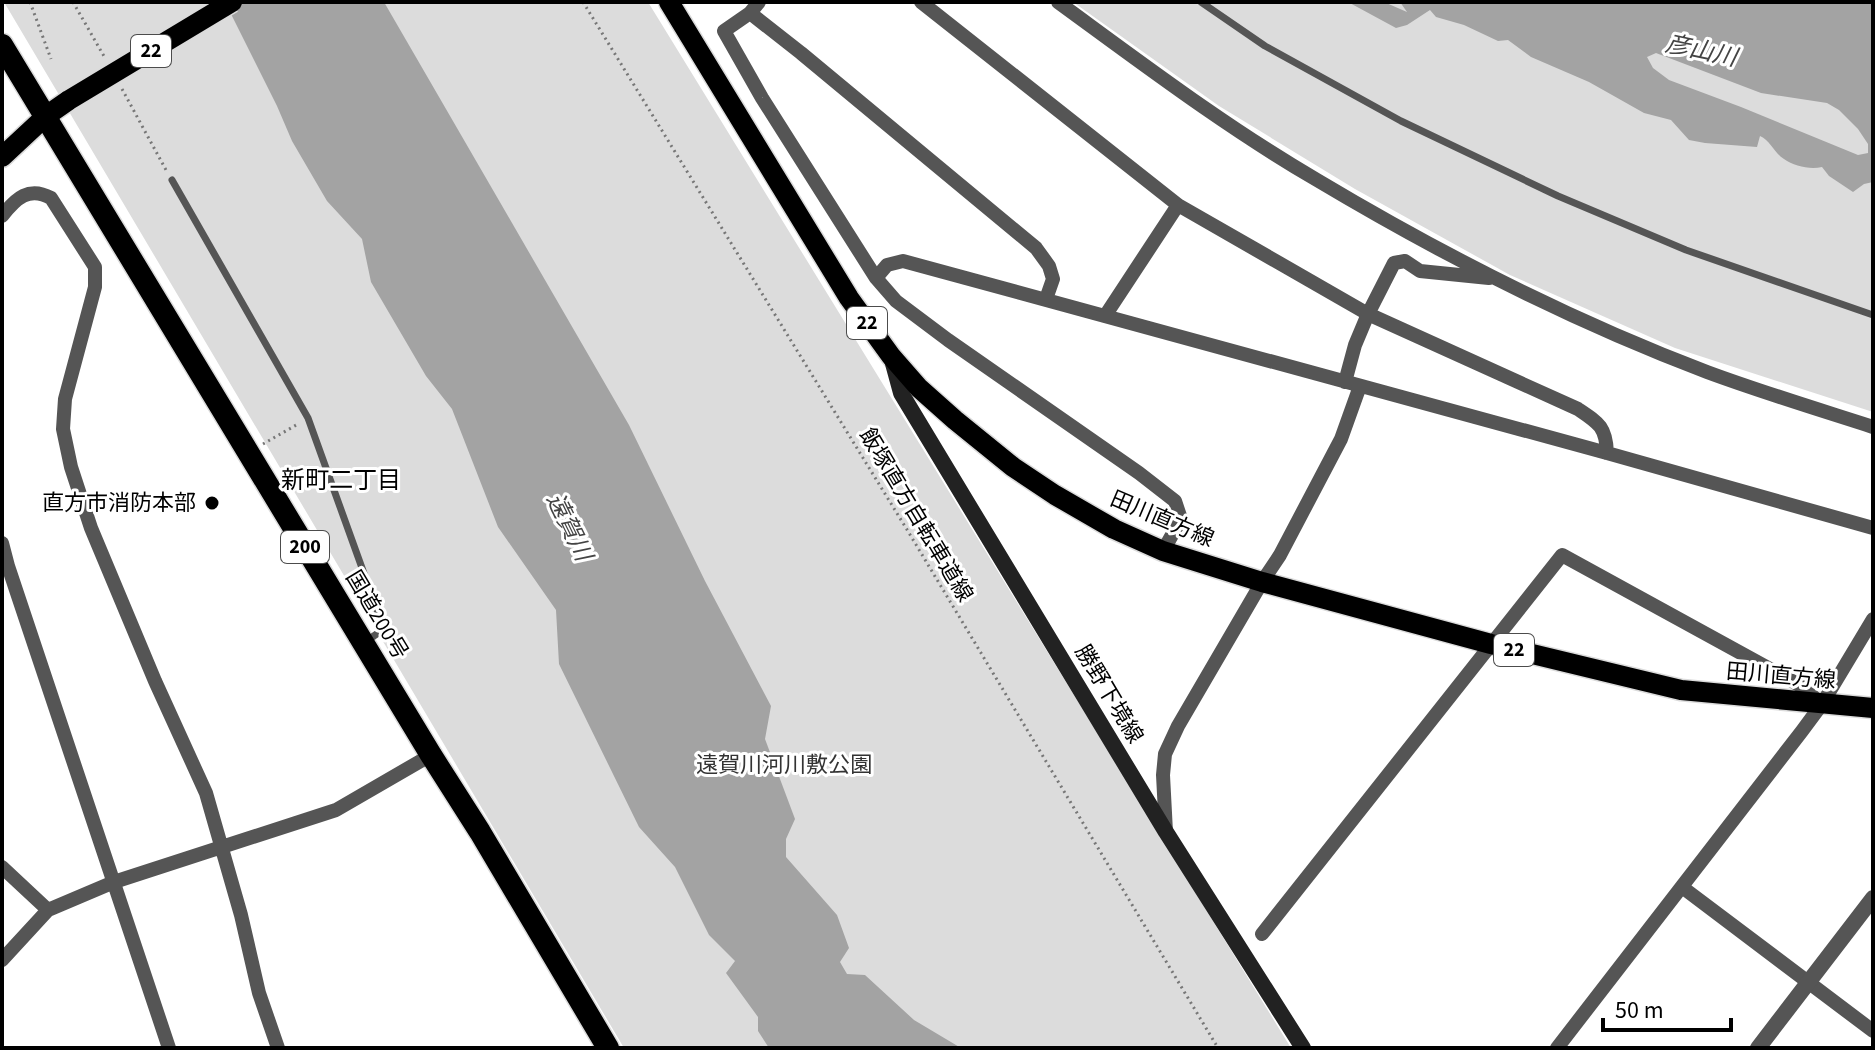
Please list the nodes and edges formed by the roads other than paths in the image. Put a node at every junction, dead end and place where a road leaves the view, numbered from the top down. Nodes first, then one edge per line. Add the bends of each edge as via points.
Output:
1 (232, 2) edge
2 (669, 2) edge
3 (921, 2) edge
4 (1058, 2) edge
5 (1201, 2) edge
6 (755, 8) edge
7 (2, 45) edge
8 (46, 116) junction
9 (2, 157) edge
10 (172, 180) dead end
11 (1178, 205) junction
12 (2, 216) edge
13 (876, 278) junction
14 (1499, 279) junction
15 (1046, 299) junction
16 (1368, 314) junction
17 (1873, 315) edge
18 (1105, 316) junction
19 (891, 356) junction
20 (1352, 384) junction
21 (1873, 427) edge
22 (1607, 453) junction
23 (1873, 528) edge
24 (2, 543) edge
25 (1163, 551) junction
26 (1262, 582) junction
27 (1873, 619) edge
28 (363, 644) junction
29 (1491, 644) junction
30 (1822, 704) junction
31 (1873, 708) edge
32 (431, 755) junction
33 (1166, 832) junction
34 (222, 847) junction
35 (2, 867) edge
36 (114, 882) junction
37 (1682, 887) junction
38 (1873, 898) edge
39 (48, 910) junction
40 (1262, 934) dead end
41 (2, 960) edge
42 (1808, 981) junction
43 (1870, 1024) edge
44 (169, 1048) edge
45 (278, 1048) edge
46 (608, 1048) edge
47 (1303, 1048) edge
48 (1557, 1048) edge
49 (1758, 1048) edge

1 - 8 main road, 22, bridge
2 - 19 main road, 田川直方線 / 22 via 849,298
3 - 11 street
4 - 14 street via 1192,100 1314,179
5 - 17 lane via 1265,46 1401,121 1558,196 1686,250
6 - 13 street via 724,31
6 - 15 street via 813,63 1036,248 1053,279
7 - 8 highway, 国道200号 / 200
8 - 9 main road
8 - 28 highway, 国道200号 / 200
10 - 28 lane via 320,447 384,629
11 - 16 street
11 - 18 street
12 - 34 street via 19,198 42,193 51,198 95,267 95,287 65,399 63,429 71,467 91,528 206,793
13 - 15 street via 887,265 903,261
13 - 25 street via 896,301 948,340 1175,501 1181,519
14 - 16 street via 1394,263
14 - 21 street via 1706,371
15 - 18 street
16 - 20 street via 1355,345
16 - 22 street via 1578,409 1603,428
18 - 20 street
19 - 25 main road, 田川直方線 / 22 via 919,388 1013,467 1114,529
19 - 33 main road, 勝野下境線 via 901,393
20 - 22 street
20 - 26 street via 1341,439
22 - 23 street
24 - 36 street
25 - 26 main road, 田川直方線 / 22
26 - 29 main road, 田川直方線 / 22
26 - 33 street via 1165,754
27 - 30 street
28 - 32 highway, 国道200号 / 200
29 - 30 main road, 田川直方線 / 22 via 1681,690
29 - 30 street via 1562,555 1803,687
29 - 40 street
30 - 31 main road, 田川直方線 / 22
30 - 37 street
32 - 34 street via 336,810
32 - 46 highway, 国道200号 / 200
33 - 47 main road, 勝野下境線
34 - 36 street
34 - 45 street
35 - 39 street
36 - 39 street
36 - 44 street
37 - 42 street
37 - 48 street
38 - 42 street
39 - 41 street
42 - 43 street
42 - 49 street

